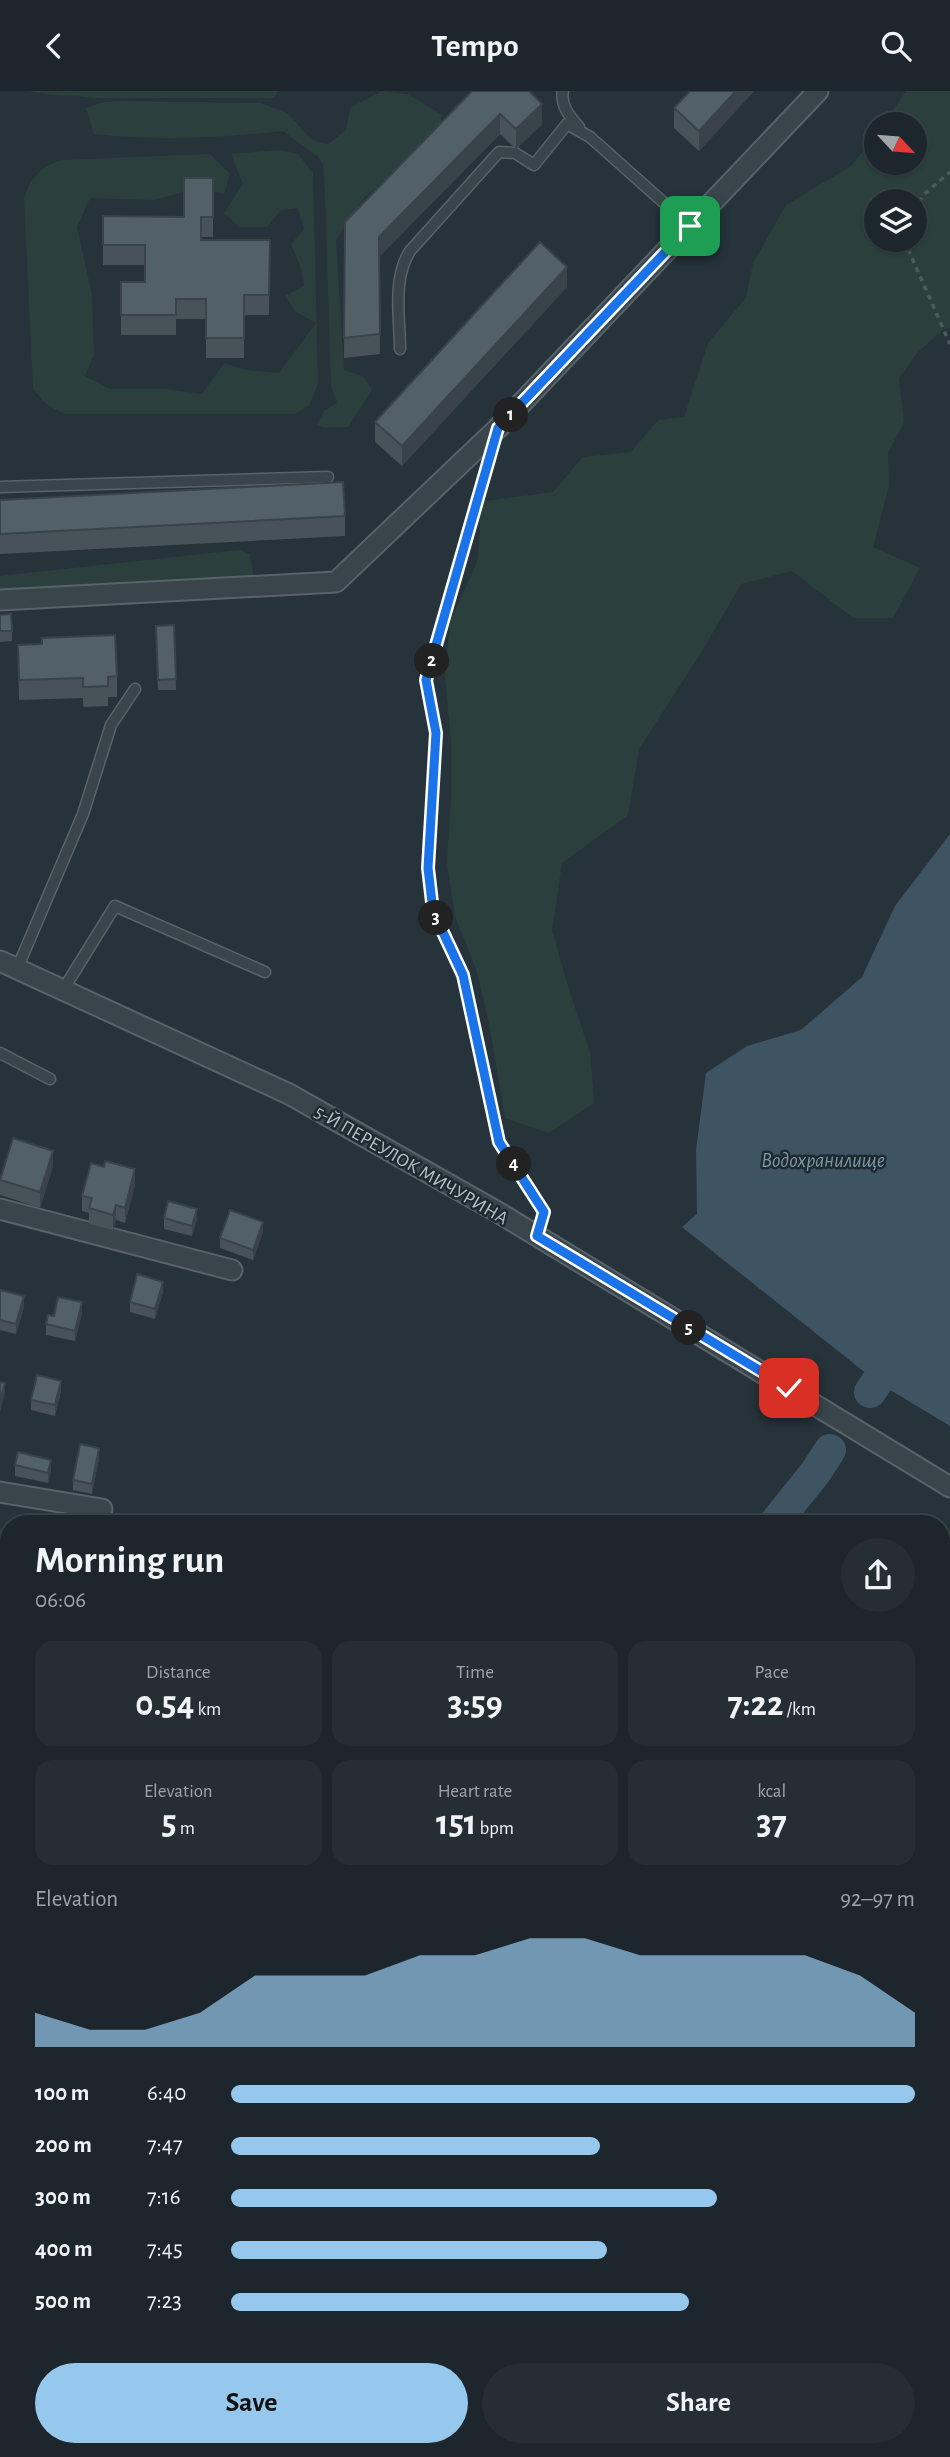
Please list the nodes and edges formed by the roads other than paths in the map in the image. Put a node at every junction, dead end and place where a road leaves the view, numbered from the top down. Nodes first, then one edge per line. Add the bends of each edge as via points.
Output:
1 (563, 91) edge
2 (818, 91) edge
3 (585, 134) junction
4 (690, 226) junction
5 (400, 349) dead end
6 (328, 477) dead end
7 (0, 487) edge
8 (0, 600) edge
9 (135, 689) dead end
10 (9, 965) edge
11 (265, 972) dead end
12 (63, 990) junction
13 (0, 1053) edge
14 (50, 1079) dead end
15 (0, 1209) edge
16 (232, 1270) dead end
17 (950, 1487) edge
18 (0, 1492) edge
19 (102, 1509) dead end

1 - 3 lane via 567,112
2 - 4 street
3 - 4 lane
3 - 5 lane via 567,124 534,165 514,153 499,152 410,251 399,277
4 - 8 street via 498,428 336,582
6 - 7 lane
9 - 10 lane via 111,726 83,814
10 - 12 street, 5-Й ПЕРЕУЛОК МИЧУРИНА
11 - 12 lane via 115,906
12 - 17 street, 5-Й ПЕРЕУЛОК МИЧУРИНА via 289,1094 537,1236
13 - 14 lane
15 - 16 street
18 - 19 street

